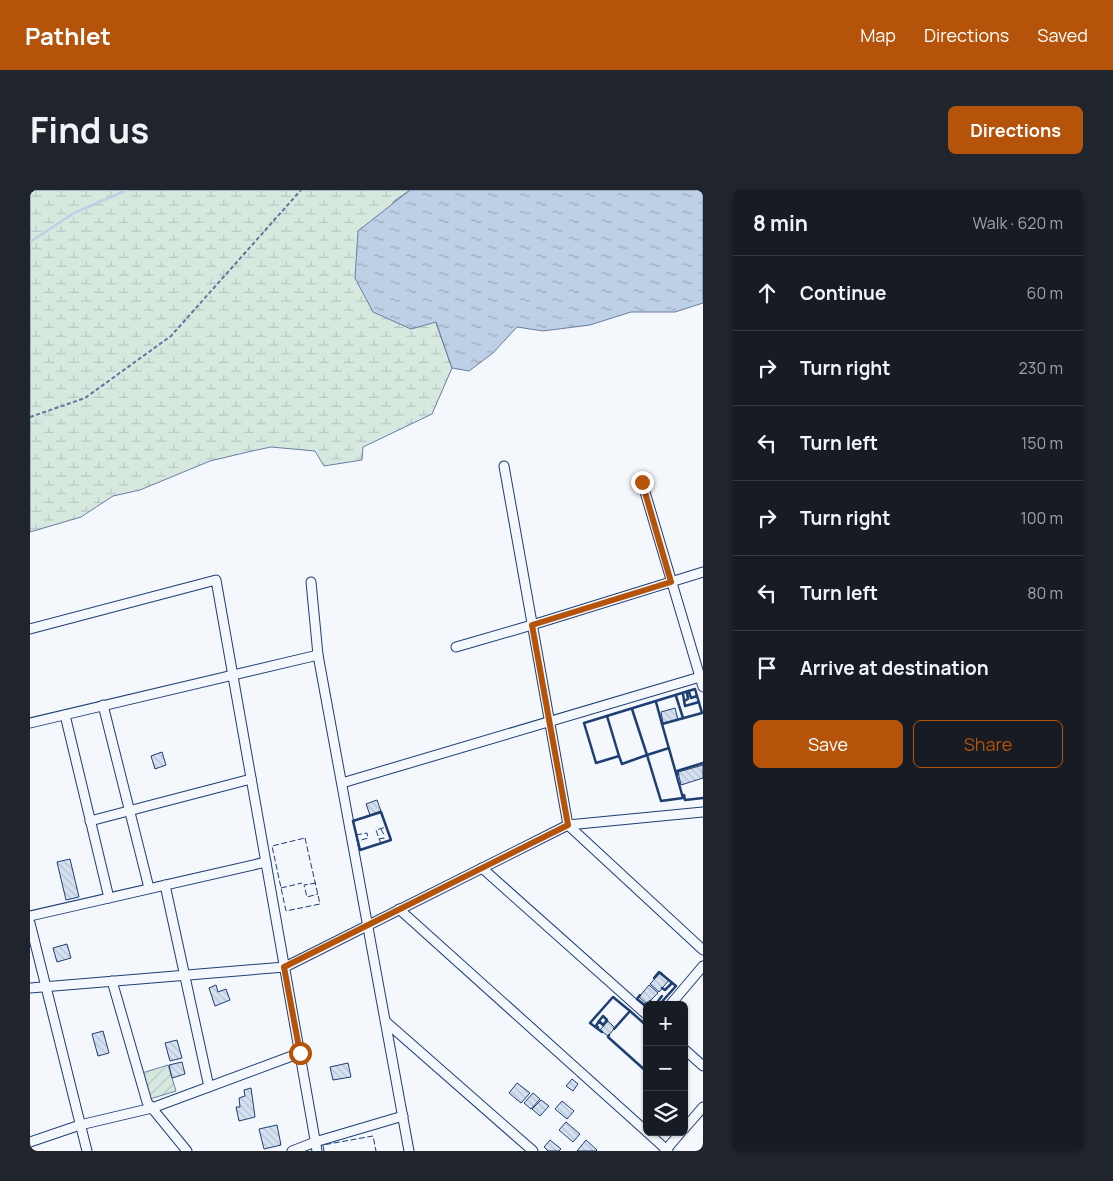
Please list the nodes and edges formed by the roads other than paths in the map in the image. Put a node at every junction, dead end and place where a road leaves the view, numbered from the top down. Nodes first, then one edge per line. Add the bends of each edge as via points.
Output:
1 (504, 466) dead end
2 (642, 482) dead end
3 (703, 572) edge
4 (311, 582) dead end
5 (671, 582) junction
6 (532, 625) junction
7 (30, 629) edge
8 (456, 647) dead end
9 (318, 655) junction
10 (233, 675) junction
11 (700, 677) junction
12 (703, 687) edge
13 (103, 705) junction
14 (64, 714) junction
15 (549, 722) junction
16 (30, 723) edge
17 (251, 779) junction
18 (342, 783) junction
19 (130, 810) junction
20 (703, 812) edge
21 (90, 821) junction
22 (568, 825) junction
23 (266, 862) junction
24 (482, 868) junction
25 (165, 885) junction
26 (149, 888) junction
27 (109, 898) junction
28 (399, 910) junction
29 (30, 916) edge
30 (30, 924) edge
31 (368, 925) junction
32 (703, 950) edge
33 (703, 966) edge
34 (284, 967) junction
35 (184, 975) junction
36 (112, 982) junction
37 (46, 987) junction
38 (30, 988) edge
39 (673, 1001) edge
40 (643, 1012) edge
41 (386, 1022) junction
42 (300, 1053) junction
43 (688, 1053) edge
44 (703, 1066) edge
45 (209, 1087) junction
46 (703, 1107) edge
47 (152, 1108) junction
48 (403, 1116) junction
49 (688, 1124) edge
50 (80, 1125) junction
51 (643, 1128) edge
52 (651, 1136) edge
53 (678, 1136) edge
54 (30, 1142) edge
55 (316, 1147) edge
56 (666, 1150) edge
57 (87, 1151) edge
58 (187, 1151) edge
59 (292, 1151) edge
60 (409, 1151) edge
61 (533, 1151) edge

1 - 6 street
2 - 5 street
3 - 5 street
4 - 9 street
5 - 6 street
5 - 11 street
6 - 8 street
6 - 15 street
7 - 10 street via 216,580
9 - 10 street
9 - 18 street
10 - 13 street
10 - 17 street
11 - 12 street
11 - 15 street
13 - 14 street
13 - 19 street
14 - 16 street
14 - 21 street
15 - 18 street
15 - 22 street
17 - 19 street
17 - 23 street
18 - 31 street
19 - 21 street
19 - 26 street
20 - 22 street
21 - 27 street
22 - 24 street
22 - 32 street
23 - 25 street
23 - 34 street
24 - 28 street
24 - 40 street
25 - 26 street
25 - 35 street
26 - 27 street
27 - 29 street
28 - 31 street
28 - 51 street
30 - 37 street
31 - 34 street
31 - 41 street
33 - 39 street
34 - 35 street
34 - 42 street
35 - 36 street
35 - 45 street
36 - 37 street
36 - 47 street via 147,1102
37 - 38 street
37 - 50 street
41 - 48 street
41 - 61 street
42 - 45 street
42 - 55 street
43 - 44 street
45 - 47 street
46 - 49 street
47 - 50 street
47 - 58 street
48 - 55 street
48 - 60 street
50 - 54 street
50 - 57 street
52 - 56 street
53 - 56 street
55 - 59 street

